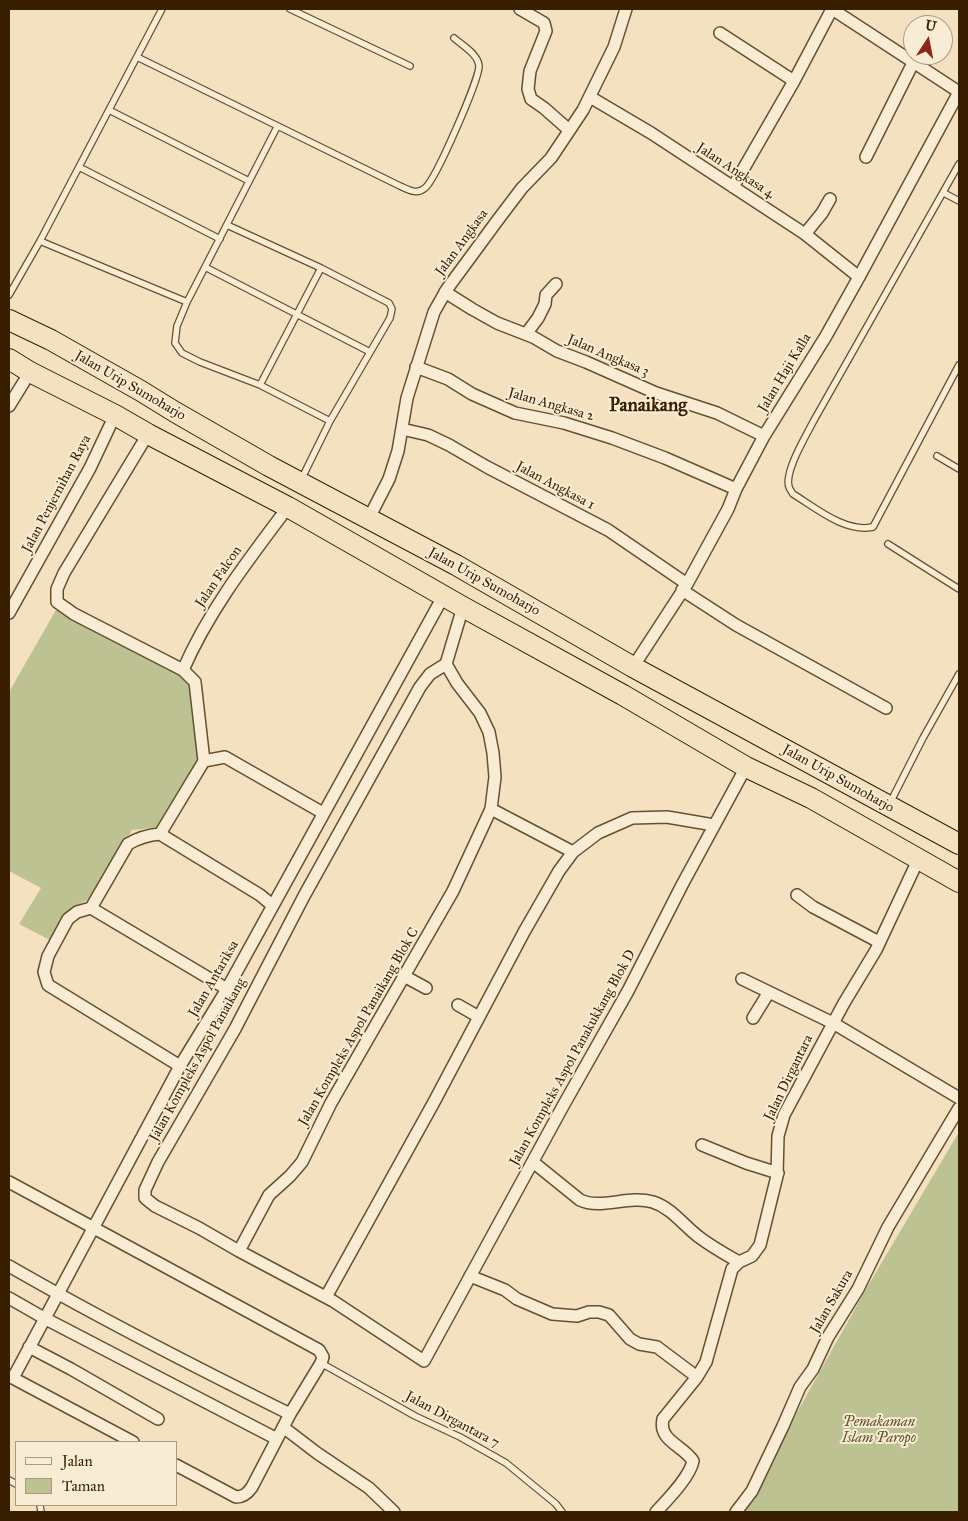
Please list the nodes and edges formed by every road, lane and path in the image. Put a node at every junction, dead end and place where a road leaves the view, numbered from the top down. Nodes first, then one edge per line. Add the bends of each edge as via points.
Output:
1 (162, 9) edge
2 (290, 9) edge
3 (520, 9) edge
4 (626, 9) edge
5 (832, 9) edge
6 (720, 32) dead end
7 (454, 38) dead end
8 (903, 56) edge
9 (136, 57) junction
10 (912, 65) edge
11 (916, 65) edge
12 (410, 66) dead end
13 (794, 81) junction
14 (959, 92) edge
15 (590, 97) junction
16 (109, 110) junction
17 (276, 127) junction
18 (569, 130) junction
19 (866, 157) dead end
20 (959, 164) edge
21 (79, 167) junction
22 (249, 181) junction
23 (733, 187) junction
24 (944, 193) junction
25 (830, 199) dead end
26 (959, 201) edge
27 (227, 225) junction
28 (806, 234) junction
29 (220, 239) junction
30 (40, 241) junction
31 (205, 268) junction
32 (321, 268) junction
33 (859, 277) junction
34 (556, 284) dead end
35 (445, 292) junction
36 (9, 294) edge
37 (187, 302) junction
38 (297, 315) junction
39 (9, 320) edge
40 (526, 334) junction
41 (370, 352) junction
42 (9, 359) edge
43 (959, 365) edge
44 (416, 367) junction
45 (30, 372) junction
46 (260, 385) junction
47 (9, 406) edge
48 (115, 415) junction
49 (330, 421) junction
50 (402, 429) junction
51 (148, 434) junction
52 (764, 436) junction
53 (937, 456) dead end
54 (959, 469) edge
55 (300, 483) junction
56 (736, 489) junction
57 (288, 507) junction
58 (369, 518) junction
59 (888, 544) dead end
60 (685, 587) junction
61 (959, 589) edge
62 (444, 596) junction
63 (463, 607) junction
64 (9, 613) edge
65 (446, 664) junction
66 (633, 667) junction
67 (184, 670) junction
68 (959, 674) edge
69 (886, 708) dead end
70 (204, 761) junction
71 (746, 767) junction
72 (888, 807) junction
73 (491, 808) junction
74 (322, 813) junction
75 (714, 824) junction
76 (160, 834) junction
77 (958, 841) edge
78 (573, 852) junction
79 (920, 858) junction
80 (959, 882) edge
81 (797, 895) dead end
82 (272, 905) junction
83 (91, 908) junction
84 (880, 942) junction
85 (404, 976) junction
86 (742, 979) dead end
87 (426, 988) dead end
88 (227, 989) junction
89 (769, 992) junction
90 (458, 1005) dead end
91 (479, 1017) junction
92 (753, 1018) dead end
93 (833, 1024) junction
94 (180, 1066) junction
95 (959, 1098) edge
96 (959, 1108) edge
97 (702, 1145) dead end
98 (533, 1162) junction
99 (778, 1173) junction
100 (9, 1182) edge
101 (93, 1228) junction
102 (239, 1251) junction
103 (739, 1262) junction
104 (9, 1266) edge
105 (470, 1276) junction
106 (57, 1294) junction
107 (326, 1296) junction
108 (9, 1298) edge
109 (44, 1318) junction
110 (29, 1347) junction
111 (424, 1361) joint
112 (321, 1363) junction
113 (11, 1377) edge
114 (696, 1377) junction
115 (290, 1414) junction
116 (158, 1419) dead end
117 (284, 1427) junction
118 (277, 1439) junction
119 (131, 1441) edge
120 (178, 1466) edge
121 (394, 1512) edge
122 (562, 1512) edge
123 (656, 1512) edge
124 (736, 1512) edge

1 - 9 lane
2 - 12 lane
3 - 18 street via 544,23 546,31 530,71 530,99
4 - 15 street, Jalan Angkasa via 614,47
5 - 8 street
5 - 13 street
6 - 13 street
7 - 17 lane via 476,58 478,73 435,172 426,187 418,192
9 - 16 lane
9 - 17 lane
10 - 19 street
11 - 14 street
13 - 23 street
14 - 33 street, Jalan Haji Kalla
15 - 18 street, Jalan Angkasa
15 - 23 street, Jalan Angkasa 4
16 - 21 lane
16 - 22 lane
17 - 22 lane
18 - 35 street, Jalan Angkasa via 551,158 522,188
20 - 24 lane
21 - 29 lane
21 - 30 lane
22 - 27 lane
23 - 28 street, Jalan Angkasa 4
24 - 26 lane
24 - 43 lane via 809,430 788,478 794,494 842,523 864,529 873,527
25 - 28 street
27 - 29 lane
27 - 32 lane
28 - 33 street, Jalan Angkasa 4
29 - 31 lane
30 - 36 lane
30 - 37 lane
31 - 37 lane
31 - 38 lane
32 - 38 lane
32 - 41 lane via 389,304 392,309
33 - 52 street, Jalan Haji Kalla
34 - 40 street via 546,295 538,318
35 - 40 street, Jalan Angkasa 3 via 498,323
35 - 44 street, Jalan Angkasa via 434,312
37 - 46 lane via 177,326 175,343 182,353
38 - 41 lane
38 - 46 lane
39 - 55 highway, Jalan Urip Sumoharjo via 141,390
40 - 52 street, Jalan Angkasa 3 via 557,351 656,393 717,413
41 - 49 lane
42 - 45 highway
44 - 50 street, Jalan Angkasa
44 - 56 street, Jalan Angkasa 2 via 516,413 612,438
45 - 47 street
45 - 48 highway
46 - 49 lane
48 - 51 highway
48 - 64 street, Jalan Penjernihan Raya via 90,468
49 - 55 lane
50 - 58 street, Jalan Angkasa via 389,478
50 - 60 street, Jalan Angkasa 1 via 428,435 449,445 600,526
51 - 57 highway
51 - 67 street via 64,573 57,589 58,602 74,614
52 - 56 street, Jalan Haji Kalla
53 - 54 lane
55 - 57 highway
55 - 58 highway, Jalan Urip Sumoharjo
56 - 60 street, Jalan Haji Kalla
57 - 62 highway
57 - 67 street, Jalan Falcon via 208,620
58 - 66 highway, Jalan Urip Sumoharjo
59 - 61 lane
60 - 66 street, Jalan Haji Kalla
60 - 69 street, Jalan Angkasa 1 via 736,625
62 - 63 highway
62 - 74 street, Jalan Antariksa
63 - 65 street
63 - 71 highway via 623,694
65 - 73 street, Jalan Kompleks Aspol Panaikang Blok C via 480,713 489,732 495,777
65 - 102 street, Jalan Kompleks Aspol Panaikang via 430,674 420,687 145,1190 146,1198 155,1206
66 - 72 highway, Jalan Urip Sumoharjo
67 - 70 street via 195,682
68 - 72 lane
70 - 74 street via 225,757
70 - 76 street
71 - 75 street, Jalan Kompleks Aspol Panakukkang Blok D
71 - 79 highway via 811,798
72 - 77 highway, Jalan Urip Sumoharjo
73 - 78 street
73 - 85 street, Jalan Kompleks Aspol Panaikang Blok C via 453,891
74 - 82 street, Jalan Antariksa
75 - 78 street via 667,817 632,818 598,833
75 - 98 street, Jalan Kompleks Aspol Panakukkang Blok D via 632,983
76 - 82 street
76 - 83 street via 128,844
78 - 91 street via 528,924
79 - 80 highway
79 - 84 street, Jalan Dirgantara
81 - 84 street via 813,907
82 - 88 street, Jalan Antariksa
83 - 88 street
83 - 94 street via 68,919 48,956 44,972 48,985
84 - 93 street, Jalan Dirgantara
85 - 87 street
85 - 102 street, Jalan Kompleks Aspol Panaikang Blok C via 331,1103 302,1162 276,1187
86 - 89 street
88 - 94 street, Jalan Antariksa
89 - 92 street
89 - 93 street
90 - 91 street
91 - 107 street
93 - 95 street
93 - 99 street, Jalan Dirgantara via 784,1116 778,1136
94 - 101 street, Jalan Antariksa
96 - 124 street, Jalan Sakura via 888,1227 858,1289 800,1387 752,1491
97 - 99 street
98 - 103 street via 587,1204 631,1199 662,1206 699,1237
98 - 105 street, Jalan Kompleks Aspol Panakukkang Blok D
99 - 103 street, Jalan Dirgantara via 760,1245 752,1256
100 - 101 street
101 - 106 street, Jalan Antariksa
101 - 112 street via 319,1350 323,1357
102 - 107 street, Jalan Kompleks Aspol Panaikang
103 - 114 street, Jalan Dirgantara via 730,1274 706,1362
104 - 106 street
105 - 111 street, Jalan Kompleks Aspol Panakukkang Blok D
105 - 114 street via 552,1314 577,1316 599,1312 609,1315 630,1339 657,1347
106 - 109 street, Jalan Antariksa
106 - 115 street
107 - 111 street, Jalan Kompleks Aspol Panaikang
108 - 109 street
109 - 110 street, Jalan Antariksa
109 - 118 street
110 - 113 street, Jalan Antariksa
110 - 116 street
112 - 115 street
112 - 122 lane, Jalan Dirgantara 7 via 414,1416 499,1459
113 - 119 street
114 - 123 street, Jalan Dirgantara via 663,1419 662,1425 665,1436 690,1456 692,1466
115 - 117 street
117 - 118 street
117 - 121 street via 369,1488
118 - 120 street via 252,1487 241,1497

